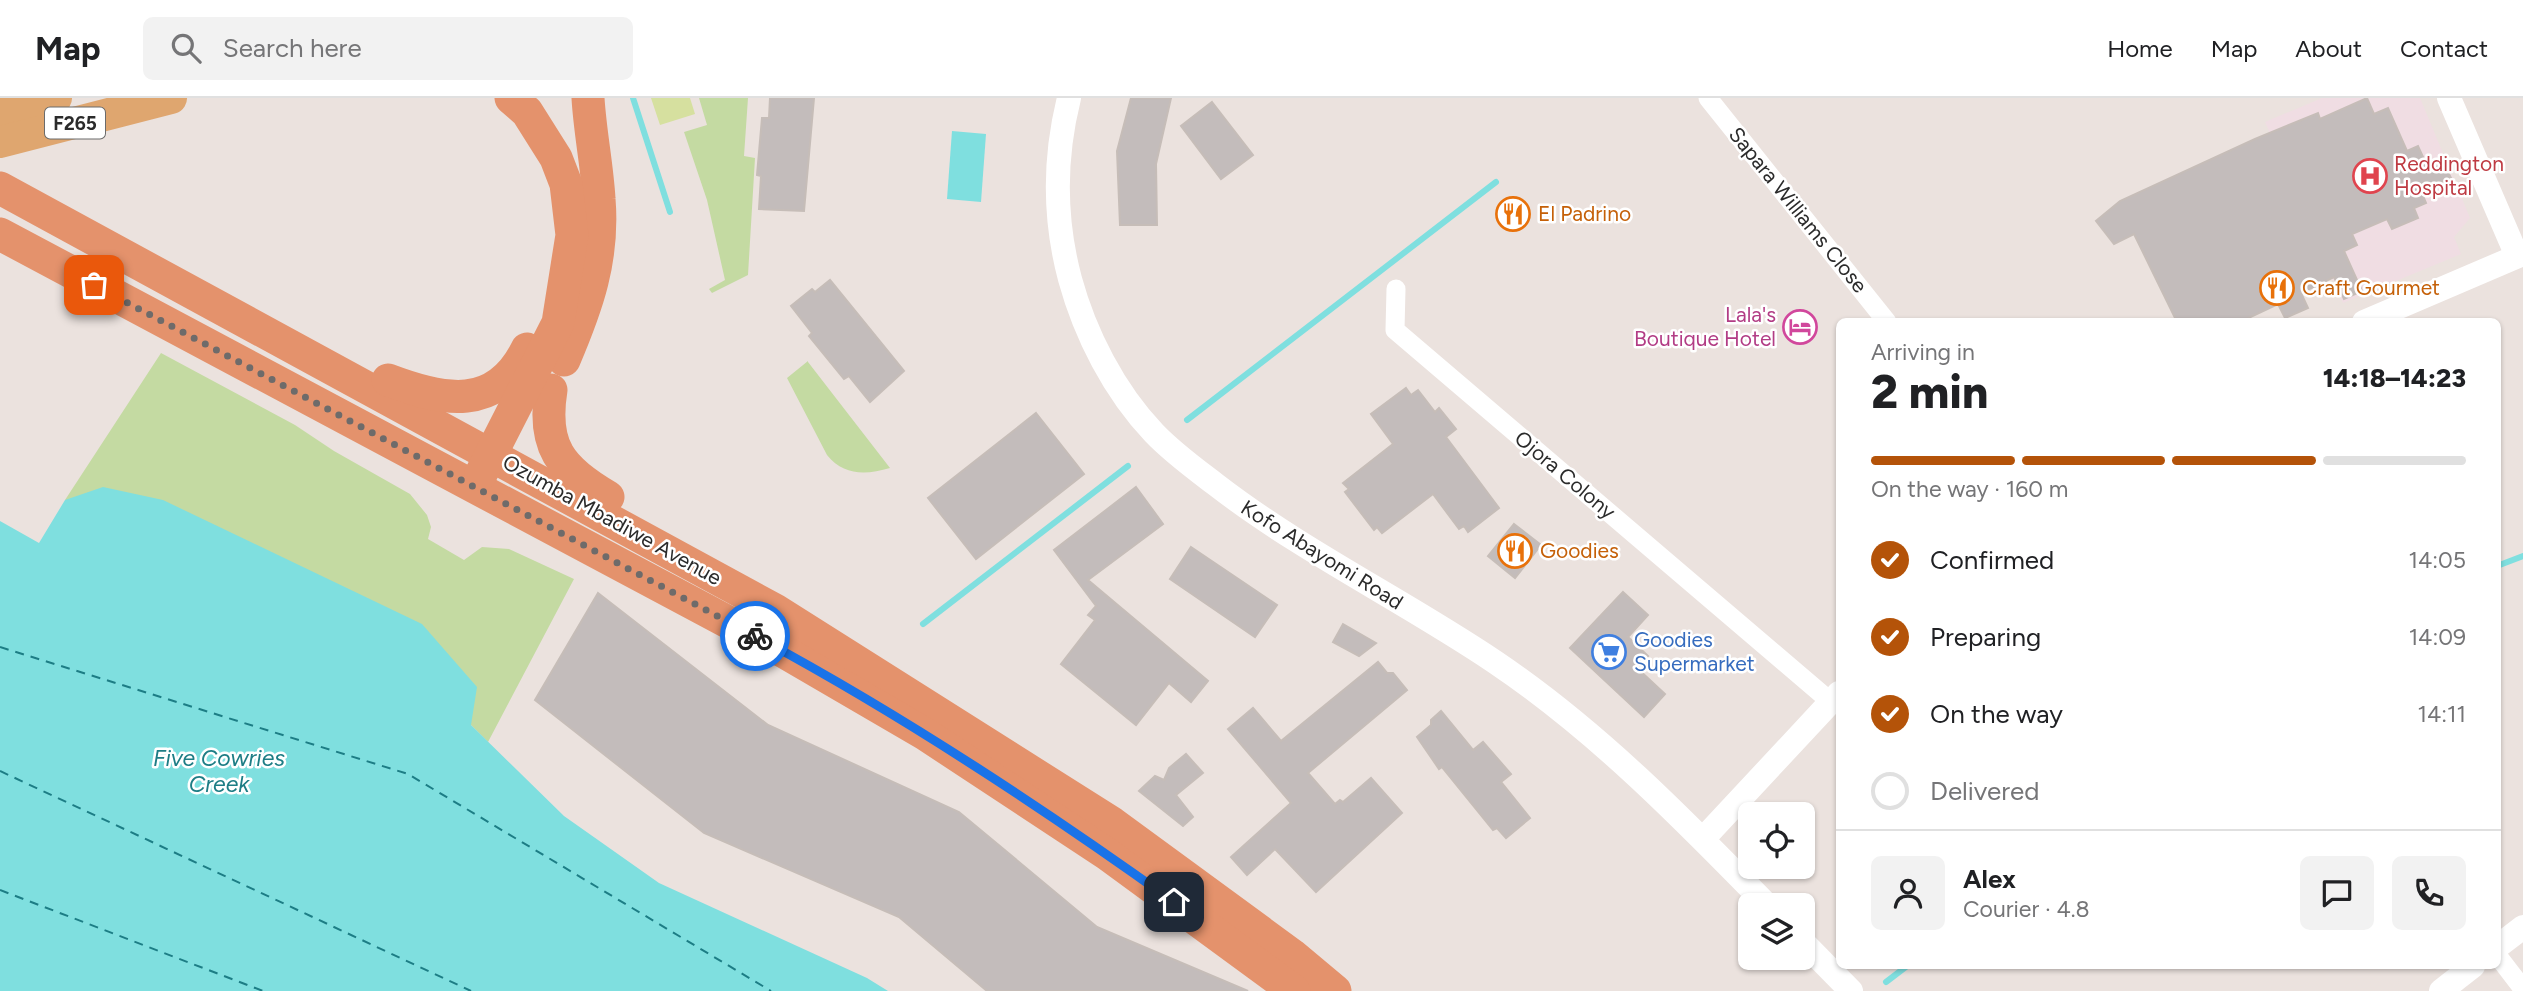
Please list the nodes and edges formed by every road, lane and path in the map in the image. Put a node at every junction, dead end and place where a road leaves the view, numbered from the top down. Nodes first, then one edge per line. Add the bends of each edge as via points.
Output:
1 (56, 98) edge
2 (511, 98) edge
3 (588, 98) edge
4 (1069, 98) edge
5 (1708, 98) edge
6 (2449, 98) edge
7 (160, 101) edge
8 (0, 112) edge
9 (0, 142) edge
10 (0, 188) edge
11 (0, 234) edge
12 (2520, 255) edge
13 (1396, 289) dead end
14 (562, 292) junction
15 (1884, 318) edge
16 (2373, 318) edge
17 (321, 362) junction
18 (551, 390) junction
19 (501, 459) junction
20 (483, 490) junction
21 (775, 610) junction
22 (1835, 697) edge
23 (1703, 839) junction
24 (1755, 893) edge
25 (2523, 927) edge
26 (2501, 944) edge
27 (1815, 954) edge
28 (2501, 960) edge
29 (2469, 969) edge
30 (2523, 989) edge
31 (1294, 991) edge
32 (1335, 991) edge
33 (1851, 991) edge
34 (2441, 991) edge

1 - 8 main road, F265
2 - 14 highway via 544,137 566,184 572,235
3 - 18 highway via 600,201 598,254 590,297
4 - 23 street, Kofo Abayomi Road via 1058,172 1064,257 1093,343 1153,432 1255,515 1544,697
5 - 15 street, Sapara Williams Close
6 - 12 street
7 - 9 main road, F265
10 - 17 highway, Ozumba Mbadiwe Avenue
11 - 20 highway, Ozumba Mbadiwe Avenue
12 - 16 street
13 - 22 street, Ojora Colony via 1395,330
14 - 17 highway via 518,369 493,390 435,395 359,369
14 - 19 highway via 558,323
17 - 19 highway, Ozumba Mbadiwe Avenue
18 - 19 highway
18 - 21 highway via 550,440 572,472 680,539
19 - 20 highway
19 - 21 highway, Ozumba Mbadiwe Avenue
20 - 31 highway, Ozumba Mbadiwe Avenue via 786,653 925,734 1107,854
21 - 32 highway, Ozumba Mbadiwe Avenue via 1112,823
22 - 23 street
23 - 24 street, Kofo Abayomi Road
25 - 26 street
27 - 33 street
28 - 30 street
29 - 34 street

